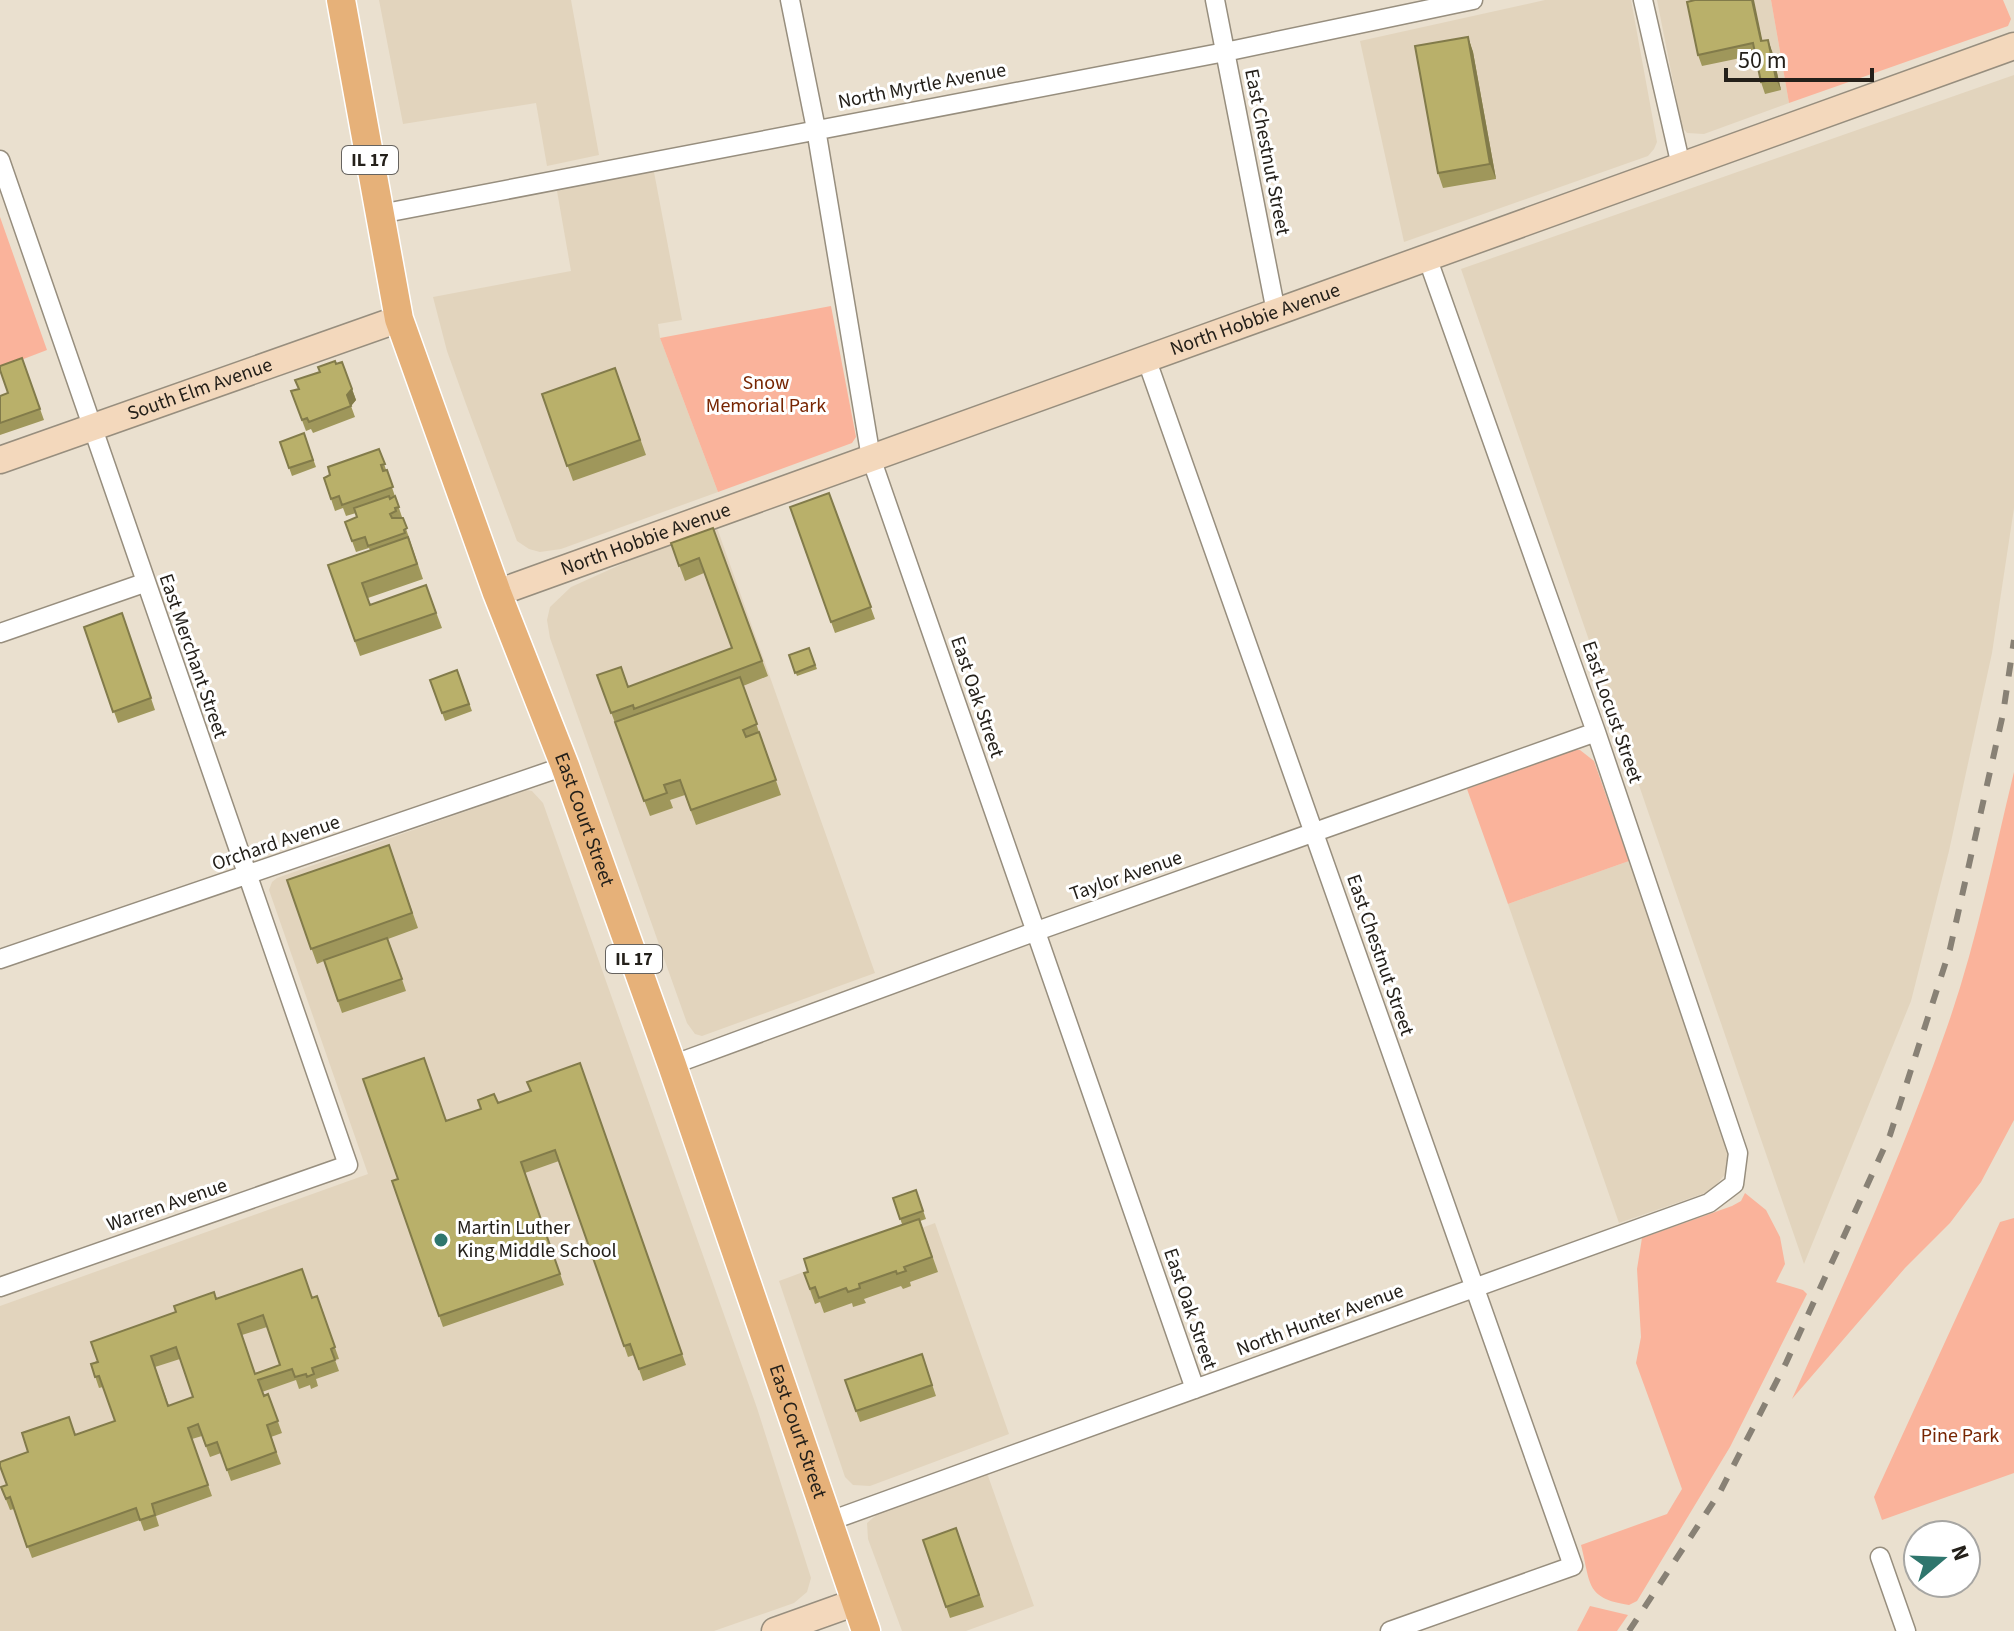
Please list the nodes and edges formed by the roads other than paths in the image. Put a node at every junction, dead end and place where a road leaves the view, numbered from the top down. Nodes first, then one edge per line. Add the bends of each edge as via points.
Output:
1 (341, 0) edge
2 (790, 0) edge
3 (1215, 0) edge
4 (1473, 0) edge
5 (1643, 0) edge
6 (2014, 46) edge
7 (1225, 52) junction
8 (816, 129) junction
9 (0, 160) edge
10 (1681, 166) junction
11 (380, 214) junction
12 (1427, 257) junction
13 (1276, 312) junction
14 (399, 319) junction
15 (1146, 358) junction
16 (92, 427) junction
17 (871, 458) junction
18 (0, 460) edge
19 (144, 583) junction
20 (497, 593) junction
21 (0, 633) edge
22 (1596, 732) junction
23 (565, 766) junction
24 (1314, 833) junction
25 (246, 876) junction
26 (1034, 932) junction
27 (0, 959) edge
28 (672, 1065) junction
29 (348, 1165) joint
30 (1734, 1184) joint
31 (0, 1287) edge
32 (1473, 1288) junction
33 (1195, 1389) junction
34 (827, 1522) junction
35 (1880, 1557) dead end
36 (856, 1602) junction
37 (775, 1631) edge
38 (866, 1631) edge
39 (1390, 1631) edge
40 (1906, 1631) edge

1 - 11 main road, East Court Street / IL 17
2 - 8 street, East Oak Street
3 - 7 street, East Chestnut Street
4 - 7 street, North Myrtle Avenue
5 - 10 street
6 - 10 main road, North Hobbie Avenue
7 - 8 street, North Myrtle Avenue
7 - 13 street, East Chestnut Street
8 - 11 street, North Myrtle Avenue
8 - 17 street, East Oak Street
9 - 16 street, East Merchant Street
10 - 12 main road, North Hobbie Avenue
11 - 14 main road, East Court Street / IL 17
12 - 13 main road, North Hobbie Avenue
12 - 22 street, East Locust Street
13 - 15 main road, North Hobbie Avenue
14 - 16 main road, South Elm Avenue
14 - 20 main road, East Court Street / IL 17
15 - 17 main road, North Hobbie Avenue
15 - 24 street, East Chestnut Street
16 - 18 main road, South Elm Avenue
16 - 19 street, East Merchant Street
17 - 20 main road, North Hobbie Avenue
17 - 26 street, East Oak Street
19 - 21 street
19 - 25 street, East Merchant Street
20 - 23 main road, East Court Street / IL 17
22 - 24 street, Taylor Avenue
22 - 30 street, East Locust Street via 1738,1153
23 - 25 street, Orchard Avenue
23 - 28 main road, East Court Street / IL 17
24 - 26 street, Taylor Avenue
24 - 32 street, East Chestnut Street
25 - 27 street, Orchard Avenue
25 - 29 street, East Merchant Street
26 - 28 street, Taylor Avenue
26 - 33 street, East Oak Street
28 - 34 main road, East Court Street / IL 17
29 - 31 street, Warren Avenue
30 - 32 street, North Hunter Avenue via 1709,1203
32 - 33 street, North Hunter Avenue
32 - 39 street, East Chestnut Street via 1573,1566
33 - 34 street, North Hunter Avenue
34 - 36 main road, East Court Street / IL 17
35 - 40 street
36 - 37 main road
36 - 38 main road, East Court Street / IL 17

